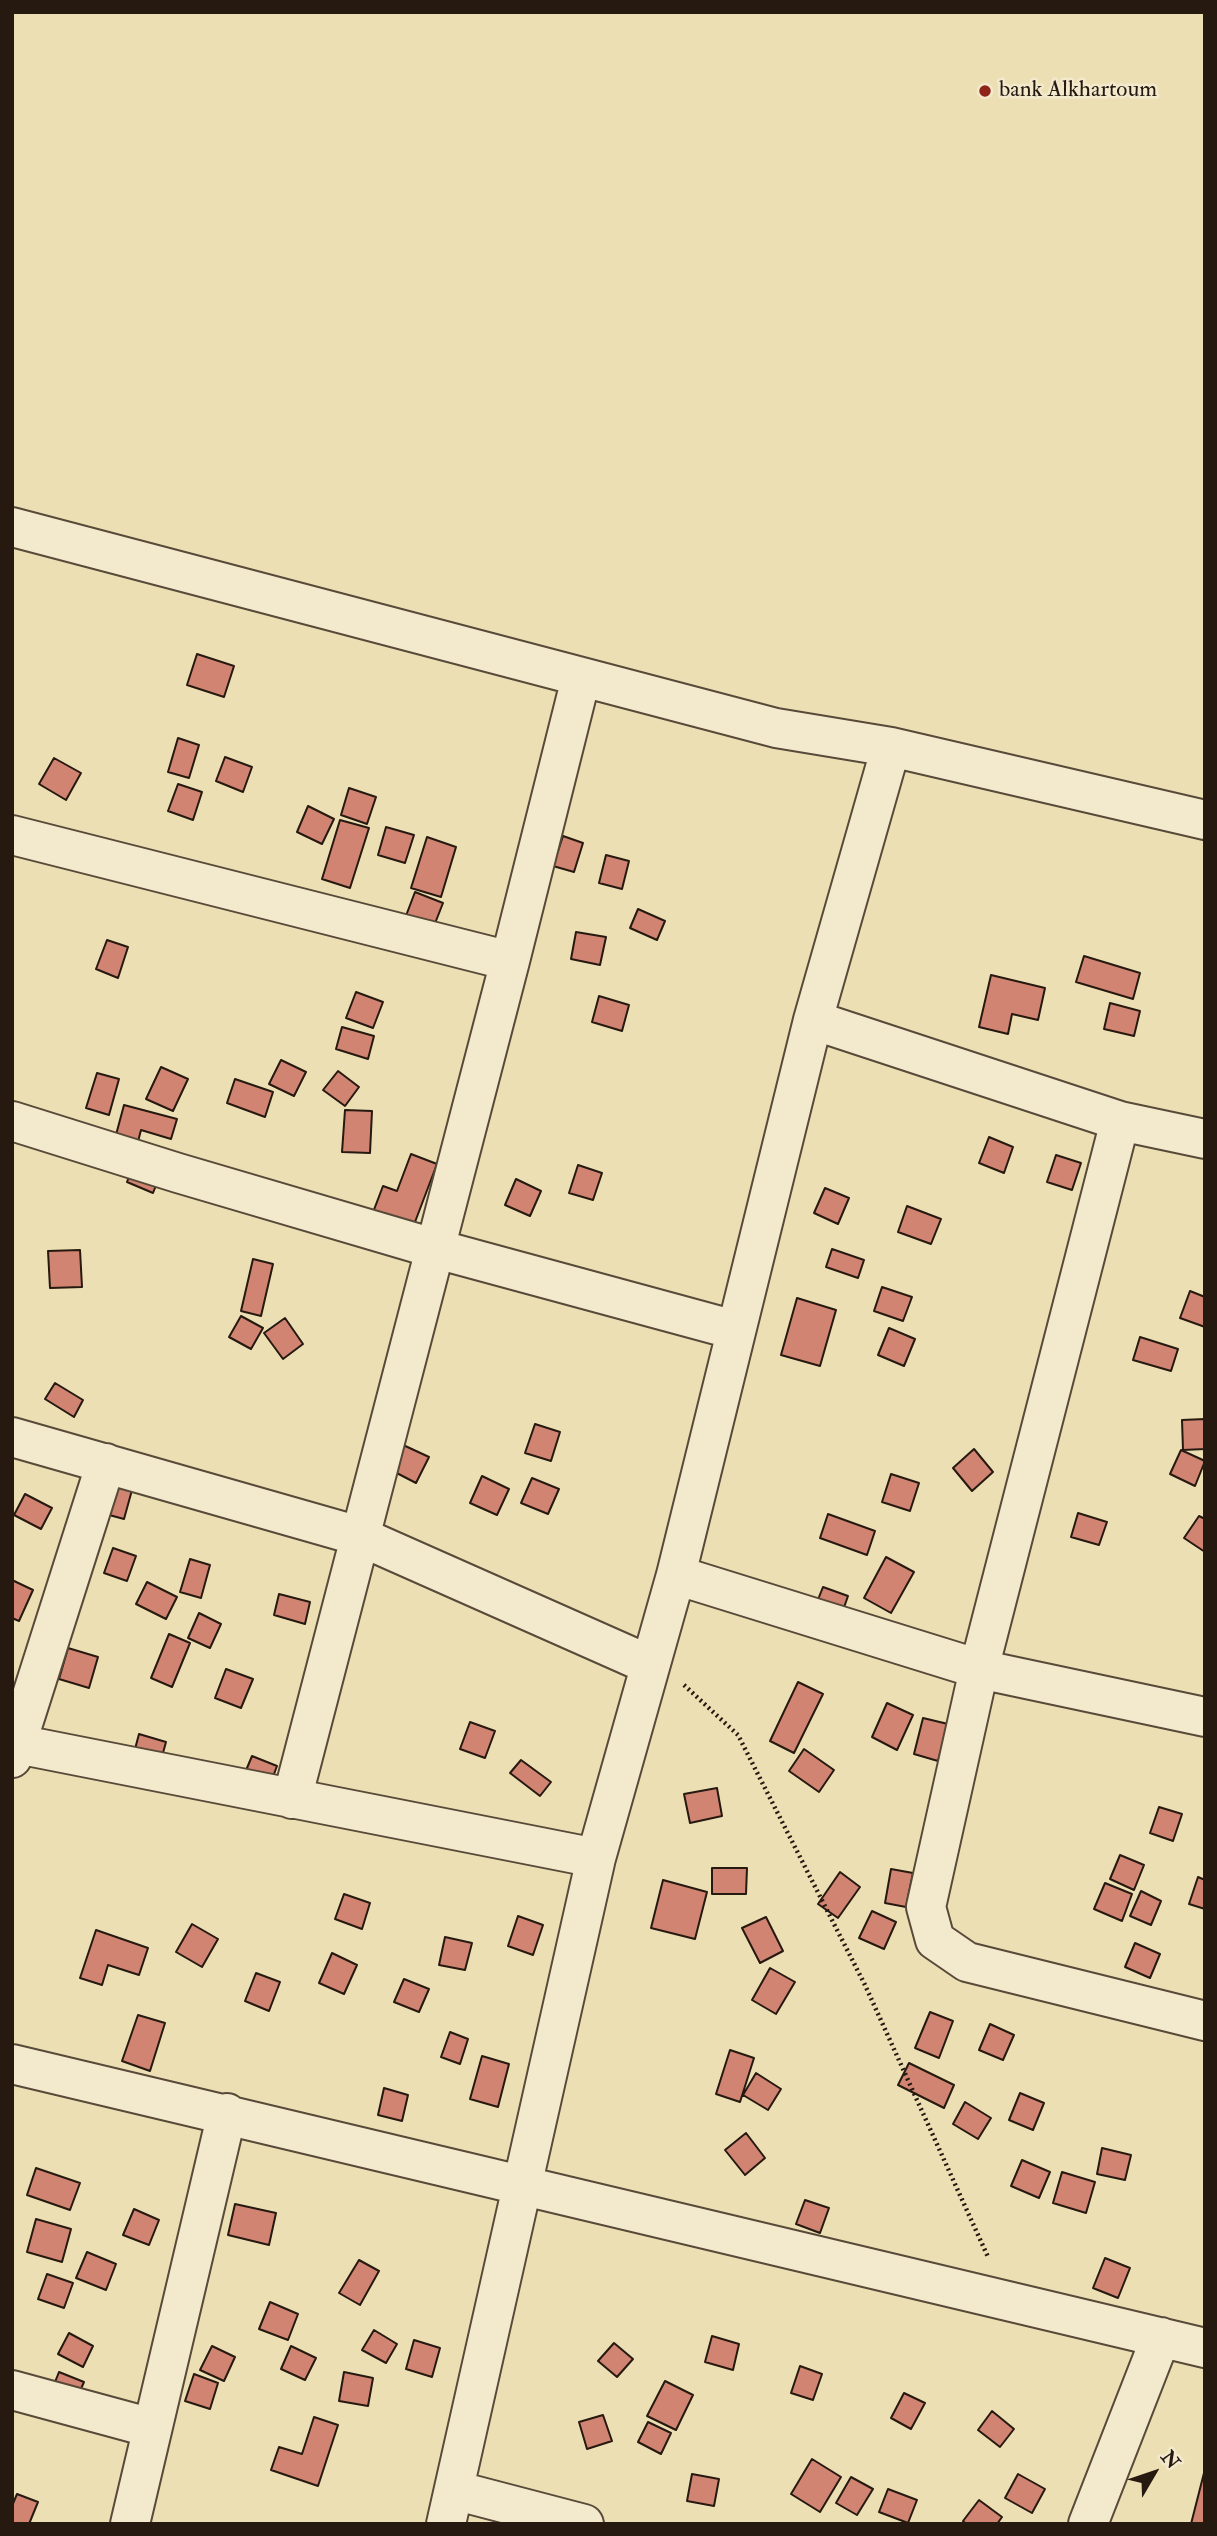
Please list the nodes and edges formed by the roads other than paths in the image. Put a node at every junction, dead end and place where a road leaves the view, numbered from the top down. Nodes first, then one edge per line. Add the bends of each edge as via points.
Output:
1 (12, 527) edge
2 (581, 678) junction
3 (891, 747) junction
4 (1205, 820) edge
5 (12, 835) edge
6 (510, 961) junction
7 (813, 1020) junction
8 (12, 1121) edge
9 (1120, 1121) junction
10 (1205, 1139) edge
11 (433, 1248) junction
12 (735, 1329) junction
13 (12, 1437) edge
14 (106, 1464) junction
15 (359, 1536) junction
16 (676, 1575) junction
17 (650, 1665) junction
18 (979, 1670) junction
19 (1205, 1717) edge
20 (13, 1748) edge
21 (292, 1799) junction
22 (596, 1858) junction
23 (1205, 2021) edge
24 (12, 2064) edge
25 (227, 2113) junction
26 (523, 2184) junction
27 (1161, 2337) junction
28 (1205, 2348) edge
29 (12, 2390) edge
30 (152, 2428) junction
31 (450, 2507) edge
32 (130, 2524) edge
33 (584, 2524) edge
34 (1088, 2524) edge

1 - 2 street
2 - 3 street via 776,728
2 - 6 street
3 - 4 street
3 - 7 street
5 - 6 street
6 - 11 street
7 - 9 street
7 - 12 street
8 - 11 street
9 - 10 street
9 - 18 street
11 - 12 street
11 - 15 street
12 - 16 street
13 - 14 street
14 - 15 street
14 - 20 street
15 - 17 street
15 - 21 street
16 - 17 street
16 - 18 street
17 - 22 street
18 - 19 street
18 - 23 street via 926,1907 935,1940 967,1962
20 - 21 street
21 - 22 street
22 - 26 street
24 - 25 street
25 - 26 street
25 - 30 street
26 - 27 street
26 - 31 street
27 - 28 street
27 - 34 street
29 - 30 street
30 - 32 street
31 - 33 street

